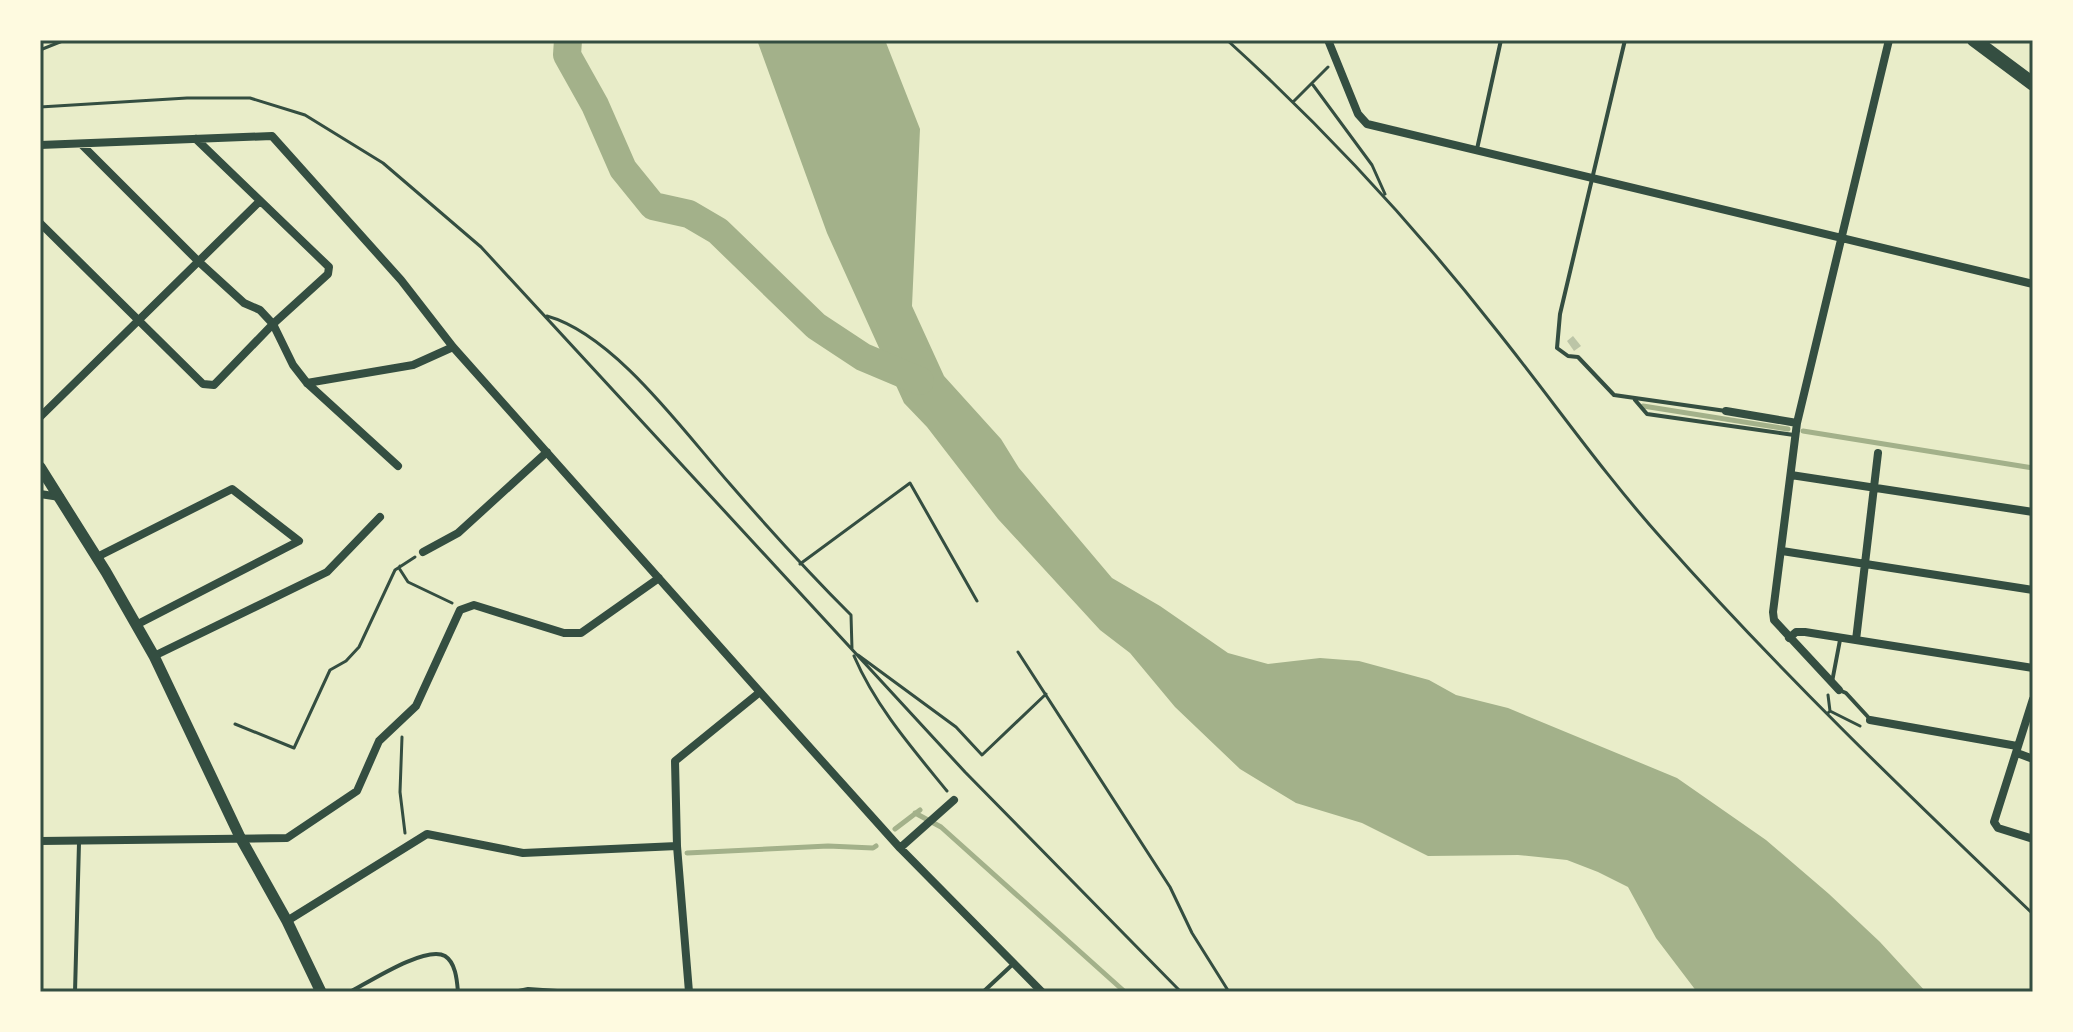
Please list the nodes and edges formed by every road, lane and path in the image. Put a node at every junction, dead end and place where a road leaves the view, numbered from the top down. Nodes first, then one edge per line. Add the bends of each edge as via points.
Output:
1 (65, 40) edge
2 (1227, 40) edge
3 (1328, 40) edge
4 (1501, 40) edge
5 (1625, 40) edge
6 (1889, 40) edge
7 (1974, 40) edge
8 (40, 50) edge
9 (1336, 61) junction
10 (2033, 84) edge
11 (1313, 85) junction
12 (1294, 101) junction
13 (40, 107) edge
14 (196, 139) junction
15 (81, 144) junction
16 (40, 145) edge
17 (1477, 149) junction
18 (1593, 178) junction
19 (1385, 196) junction
20 (260, 201) junction
21 (40, 223) edge
22 (1841, 237) junction
23 (198, 261) junction
24 (2033, 284) edge
25 (546, 315) junction
26 (139, 319) junction
27 (273, 324) junction
28 (453, 347) junction
29 (307, 383) junction
30 (1633, 398) junction
31 (1702, 410) junction
32 (1726, 411) joint
33 (40, 417) edge
34 (1700, 421) junction
35 (1797, 423) junction
36 (1795, 435) junction
37 (547, 452) junction
38 (1878, 453) dead end
39 (398, 466) dead end
40 (40, 467) edge
41 (1791, 475) junction
42 (1875, 488) junction
43 (40, 494) edge
44 (61, 497) junction
45 (2033, 512) edge
46 (380, 517) dead end
47 (1782, 551) junction
48 (423, 552) joint
49 (97, 557) junction
50 (800, 564) junction
51 (1865, 564) junction
52 (400, 566) junction
53 (659, 578) junction
54 (2033, 590) edge
55 (977, 601) dead end
56 (460, 610) junction
57 (136, 625) junction
58 (1789, 638) junction
59 (1840, 638) junction
60 (1856, 640) junction
61 (852, 651) junction
62 (1018, 652) dead end
63 (154, 656) junction
64 (2033, 668) edge
65 (1830, 685) junction
66 (1839, 690) joint
67 (760, 692) junction
68 (1046, 694) junction
69 (2033, 699) edge
70 (1829, 712) junction
71 (403, 720) junction
72 (1870, 720) joint
73 (235, 724) dead end
74 (1867, 730) dead end
75 (2017, 749) junction
76 (2033, 759) edge
77 (954, 800) joint
78 (240, 837) junction
79 (2033, 839) edge
80 (79, 840) junction
81 (40, 841) edge
82 (407, 845) junction
83 (677, 846) junction
84 (900, 848) junction
85 (2033, 914) edge
86 (287, 921) junction
87 (1014, 963) junction
88 (75, 992) edge
89 (321, 992) edge
90 (350, 992) edge
91 (458, 992) edge
92 (514, 992) edge
93 (572, 992) edge
94 (689, 992) edge
95 (983, 992) edge
96 (1042, 992) edge
97 (1181, 992) edge
98 (1229, 992) edge

1 - 8 path
2 - 12 path
3 - 9 street
4 - 17 lane
5 - 18 lane
6 - 22 street
7 - 10 main road
9 - 11 path
9 - 17 street via 1362,121
11 - 12 path
11 - 19 path via 1372,165
12 - 19 path
13 - 25 path via 250,98 305,115 413,186
14 - 15 street
14 - 20 street
14 - 28 street via 272,136 401,280
15 - 16 street
15 - 23 street
17 - 18 street
18 - 22 street
18 - 30 lane via 1560,314 1557,348 1578,357 1614,395
19 - 70 path via 1663,541
20 - 23 street
20 - 27 street via 329,267 328,274
21 - 26 street
22 - 24 street
22 - 35 street
23 - 26 street
23 - 27 street
25 - 50 path via 621,359
25 - 61 path
26 - 27 street via 203,384 214,385
26 - 33 street
27 - 29 street
28 - 29 street via 413,365
28 - 37 street
29 - 39 street
30 - 31 lane
30 - 34 lane via 1647,414
31 - 32 lane
31 - 34 lane
32 - 35 street
34 - 36 lane
35 - 36 street
36 - 41 street
37 - 48 street via 458,533
37 - 53 street
38 - 42 street
40 - 44 street
41 - 42 street
41 - 47 street
42 - 45 street
42 - 51 street
43 - 44 street
44 - 49 street
46 - 63 street via 327,572
47 - 51 street
47 - 58 street via 1773,612
48 - 52 path
49 - 57 street
49 - 57 street via 232,489 299,541
50 - 55 path via 910,483
50 - 61 path via 851,615
51 - 54 street
51 - 60 street
52 - 56 path via 408,582
52 - 73 path via 359,647 330,670 294,748
53 - 56 street via 581,633 564,633 474,605
53 - 67 street
56 - 71 street via 416,706
57 - 63 street
58 - 59 street via 1796,632
58 - 65 street
59 - 60 street
59 - 65 lane
60 - 64 street
61 - 68 path via 956,727 982,755
61 - 77 path via 886,713
61 - 97 path
62 - 68 path
63 - 78 street
65 - 66 street
65 - 70 path
66 - 72 lane
67 - 83 street via 675,761
67 - 84 street
68 - 98 path via 1170,887
69 - 75 street
70 - 74 path
70 - 85 path
71 - 78 street via 379,741 357,791 287,838
71 - 82 path via 400,792
72 - 75 street
75 - 76 street
75 - 79 street via 1994,822
77 - 84 street
78 - 80 street
78 - 86 street
80 - 81 street
80 - 88 lane
82 - 83 street via 427,834 523,853
82 - 86 street
83 - 94 street
84 - 87 street
86 - 89 street
87 - 95 lane
87 - 96 street
90 - 91 lane via 420,956 438,954 452,964
92 - 93 lane

